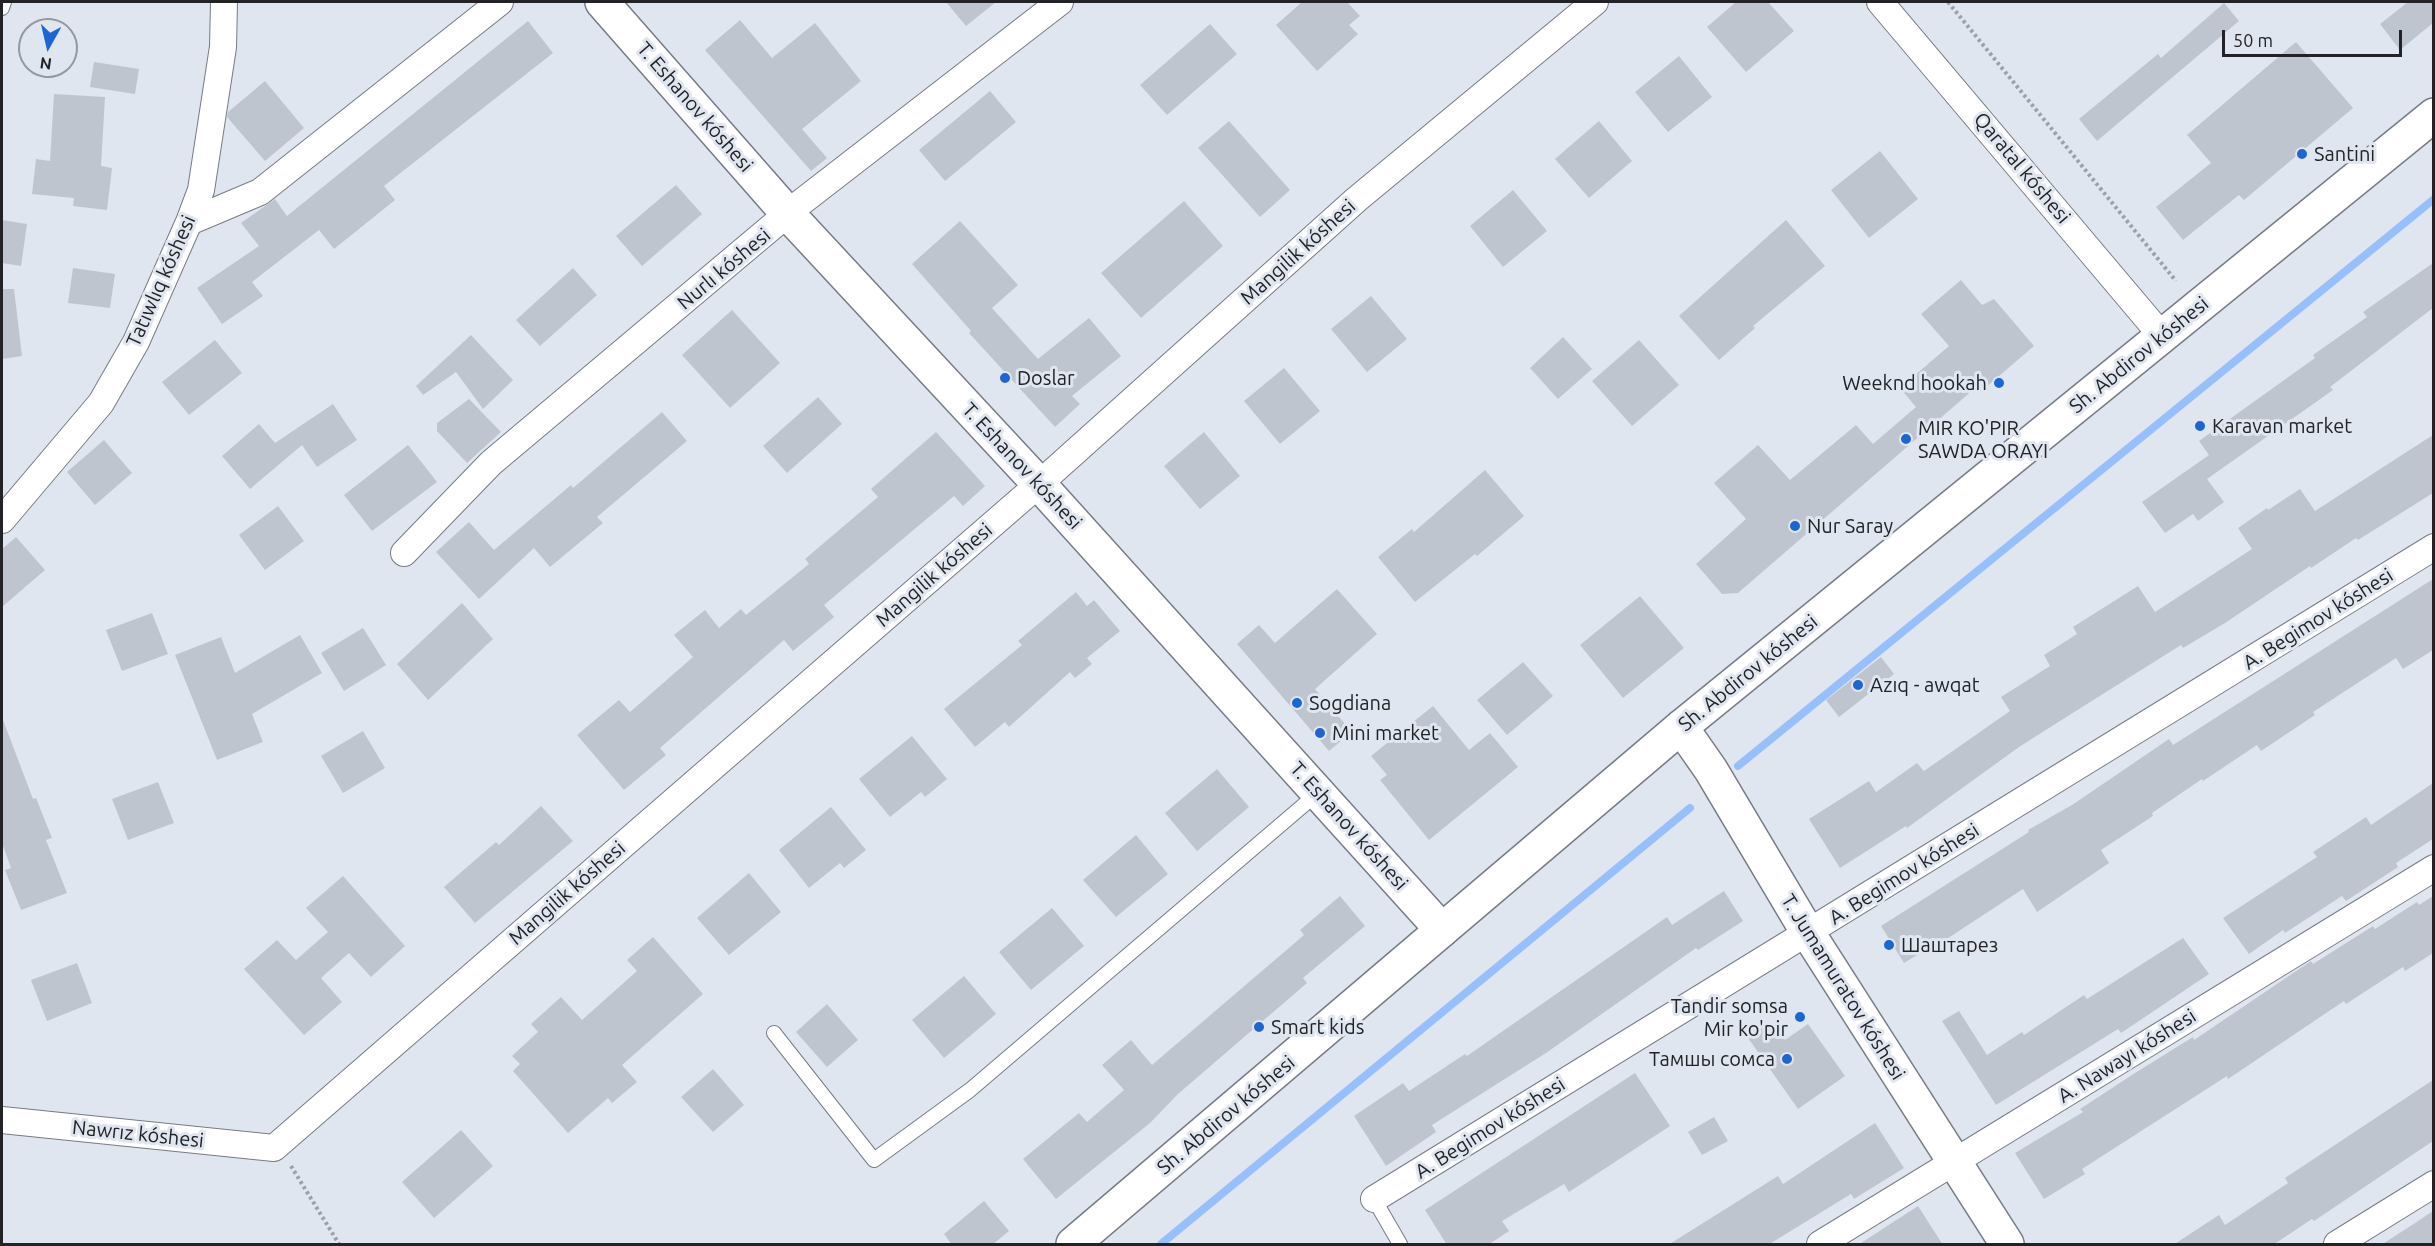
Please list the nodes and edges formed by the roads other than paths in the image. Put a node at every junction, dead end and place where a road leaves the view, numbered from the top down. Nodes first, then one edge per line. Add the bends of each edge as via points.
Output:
1 (4, 2) edge
2 (224, 2) edge
3 (500, 2) edge
4 (602, 2) edge
5 (1060, 2) edge
6 (1595, 2) edge
7 (1880, 2) edge
8 (2, 8) edge
9 (2433, 115) edge
10 (789, 214) junction
11 (189, 222) junction
12 (2162, 336) junction
13 (1039, 484) junction
14 (2, 520) edge
15 (2433, 547) edge
16 (404, 553) dead end
17 (1681, 727) junction
18 (1319, 792) junction
19 (2433, 868) edge
20 (1442, 930) junction
21 (1808, 933) junction
22 (774, 1033) dead end
23 (2, 1120) edge
24 (275, 1147) joint
25 (1954, 1163) junction
26 (2433, 1184) edge
27 (1374, 1199) joint
28 (1073, 1245) edge
29 (1400, 1245) edge
30 (1820, 1245) edge
31 (2007, 1245) edge
32 (2337, 1245) edge

1 - 8 lane
2 - 11 street, Tatıwlıq kóshesi via 223,47 201,190
3 - 11 street via 260,192
4 - 10 main road, T. Eshanov kóshesi
5 - 10 street, Nurlı kóshesi
6 - 13 street, Mangilik kóshesi via 1357,199
7 - 12 street, Qaratal kóshesi
9 - 12 main road, Sh. Abdirov kóshesi
10 - 13 main road, T. Eshanov kóshesi
10 - 16 street, Nurlı kóshesi via 491,464
11 - 14 street, Tatıwlıq kóshesi via 136,342 101,403
12 - 17 main road, Sh. Abdirov kóshesi
13 - 18 main road, T. Eshanov kóshesi
13 - 24 street, Mangilik kóshesi
15 - 21 street, A. Begimov kóshesi
17 - 20 main road, Sh. Abdirov kóshesi
17 - 21 main road, T. Jumamuratov kóshesi
18 - 20 main road, T. Eshanov kóshesi
18 - 22 lane via 970,1090 874,1160
19 - 25 street, A. Nawayı kóshesi
20 - 28 main road, Sh. Abdirov kóshesi
21 - 25 main road, T. Jumamuratov kóshesi
21 - 27 street, A. Begimov kóshesi
23 - 24 street, Nawrız kóshesi
25 - 30 street, A. Nawayı kóshesi
25 - 31 main road, T. Jumamuratov kóshesi
26 - 32 street
27 - 29 lane

